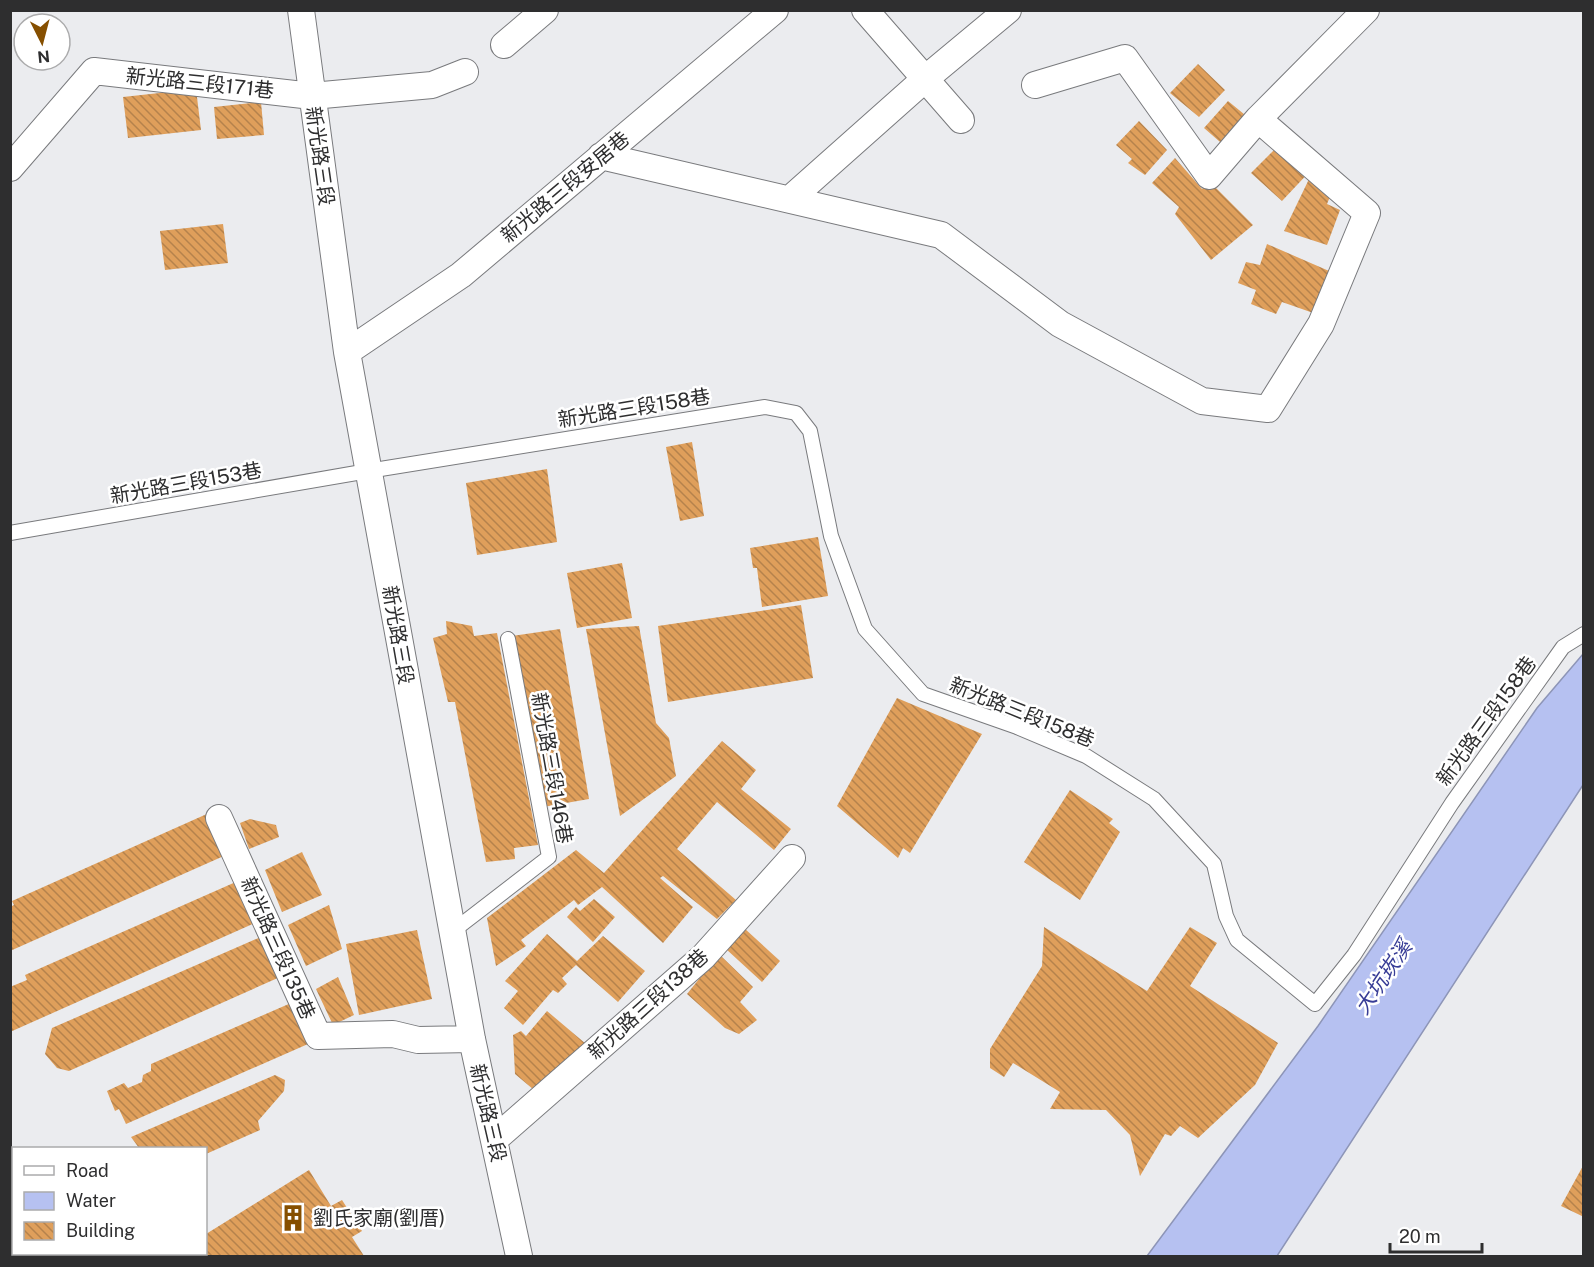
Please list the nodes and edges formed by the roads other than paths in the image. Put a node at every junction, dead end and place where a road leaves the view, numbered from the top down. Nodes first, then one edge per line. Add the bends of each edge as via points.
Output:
1 (301, 10) edge
2 (545, 10) edge
3 (775, 10) edge
4 (865, 10) edge
5 (1008, 10) edge
6 (1366, 10) edge
7 (504, 45) dead end
8 (465, 72) dead end
9 (925, 79) junction
10 (1035, 85) dead end
11 (312, 96) junction
12 (1258, 119) junction
13 (961, 120) dead end
14 (601, 156) junction
15 (10, 168) edge
16 (790, 199) junction
17 (347, 352) junction
18 (368, 471) junction
19 (10, 533) edge
20 (1584, 634) edge
21 (508, 639) dead end
22 (219, 818) dead end
23 (792, 858) dead end
24 (453, 931) junction
25 (472, 1039) junction
26 (495, 1139) junction
27 (519, 1257) edge

1 - 11 street, 新光路三段
2 - 7 street
3 - 14 street, 新光路三段安居巷
4 - 9 street
5 - 9 street
6 - 12 street
8 - 11 street, 新光路三段171巷 via 432,85
9 - 13 street
9 - 16 street
10 - 12 street via 1125,58 1209,176
11 - 15 street, 新光路三段171巷 via 94,71
11 - 17 street, 新光路三段
12 - 16 street via 1367,213 1321,324 1268,409 1202,401 1192,396 1060,324 941,235
14 - 16 street
14 - 17 street, 新光路三段安居巷 via 461,275
17 - 18 street, 新光路三段
18 - 19 lane, 新光路三段153巷
18 - 20 lane, 新光路三段158巷 via 765,407 796,413 810,431 831,536 865,629 922,694 1086,756 1154,799 1214,864 1226,916 1237,940 1315,1004 1354,955 1452,802 1563,647
18 - 24 street, 新光路三段
21 - 24 lane, 新光路三段146巷 via 549,857
22 - 25 street, 新光路三段135巷 via 318,1036 393,1034 418,1040
23 - 26 street, 新光路三段138巷 via 703,957
24 - 25 street, 新光路三段
25 - 26 street, 新光路三段
26 - 27 street, 新光路三段

